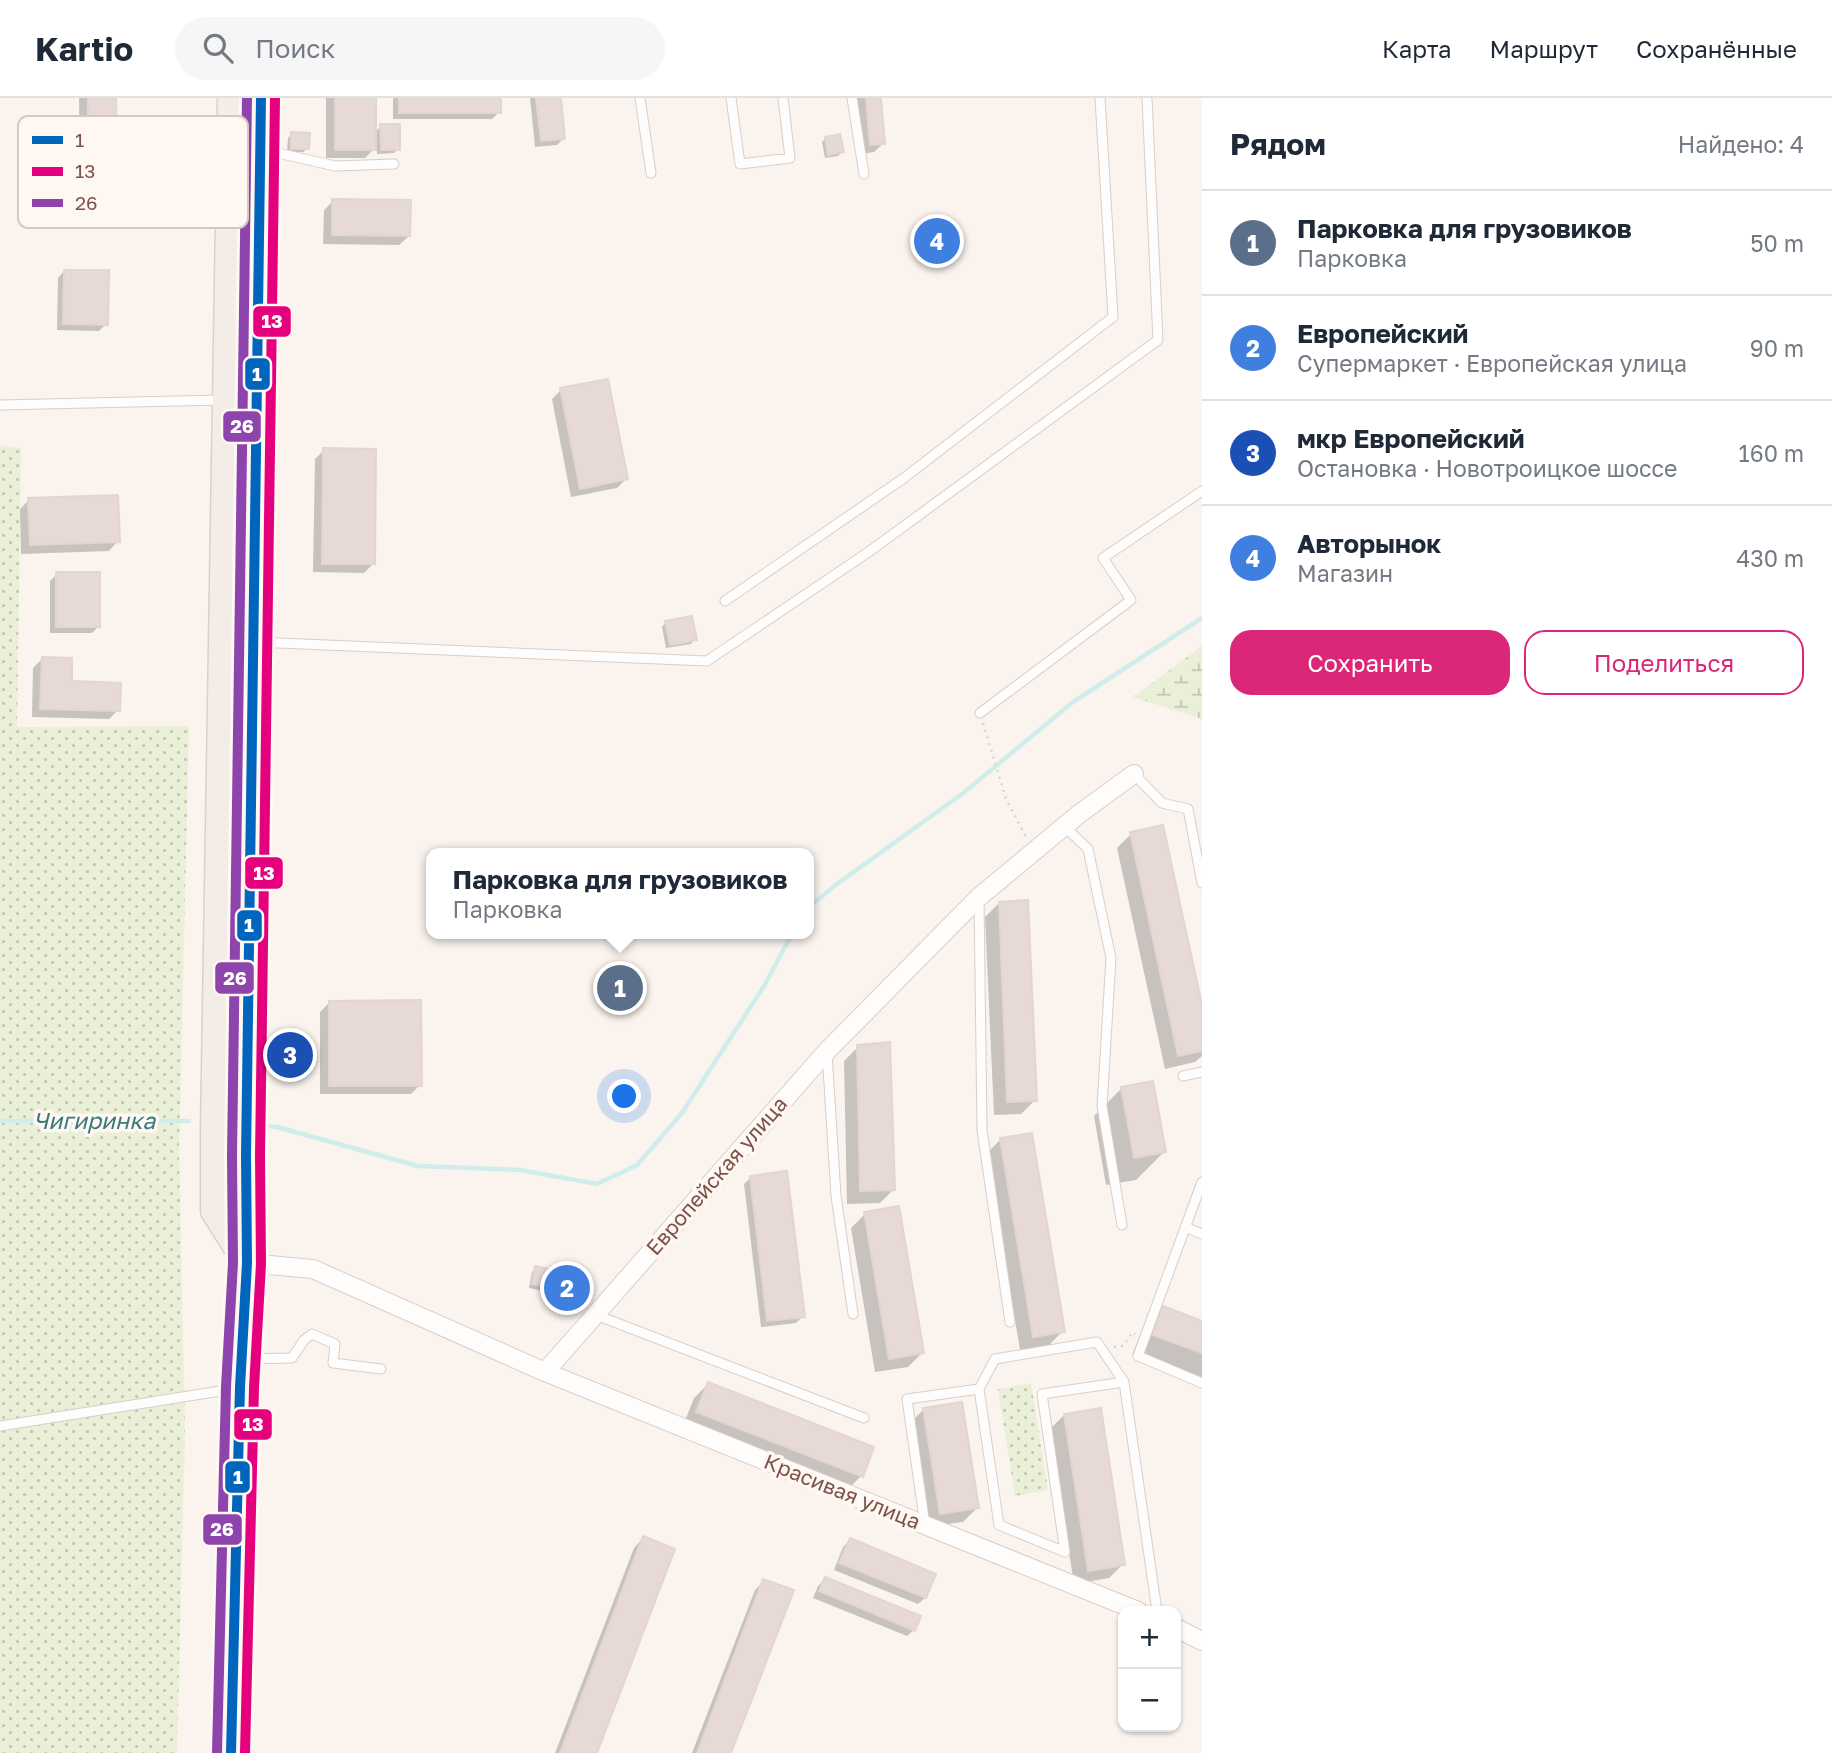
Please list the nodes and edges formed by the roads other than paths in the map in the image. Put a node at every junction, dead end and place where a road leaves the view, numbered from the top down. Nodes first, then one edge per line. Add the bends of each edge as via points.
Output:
1 (231, 98) edge
2 (261, 98) edge
3 (640, 98) edge
4 (731, 98) edge
5 (783, 98) edge
6 (852, 98) edge
7 (1100, 98) edge
8 (1147, 98) edge
9 (231, 116) edge
10 (260, 149) junction
11 (394, 164) dead end
12 (651, 173) dead end
13 (863, 174) dead end
14 (229, 228) edge
15 (227, 400) junction
16 (0, 405) edge
17 (1202, 491) edge
18 (725, 601) dead end
19 (253, 642) junction
20 (980, 713) road end
21 (1134, 774) joint
22 (1064, 826) junction
23 (1202, 883) edge
24 (979, 897) junction
25 (827, 1051) junction
26 (1202, 1072) edge
27 (1183, 1076) dead end
28 (1202, 1182) edge
29 (1122, 1226) dead end
30 (1185, 1227) junction
31 (1202, 1234) edge
32 (247, 1263) junction
33 (853, 1314) dead end
34 (596, 1315) junction
35 (1010, 1322) dead end
36 (242, 1359) junction
37 (380, 1369) dead end
38 (545, 1372) junction
39 (1124, 1382) junction
40 (1202, 1383) edge
41 (240, 1387) junction
42 (979, 1389) junction
43 (864, 1418) dead end
44 (0, 1426) edge
45 (925, 1525) junction
46 (1126, 1606) edge
47 (1156, 1606) edge
48 (1181, 1630) edge
49 (1202, 1641) edge
50 (231, 1753) edge

1 - 9 main road
2 - 10 main road
3 - 12 lane
4 - 5 lane via 740,164 790,158
6 - 13 lane
7 - 18 lane via 1113,317 904,478
8 - 19 lane via 1158,340 870,551 707,661
10 - 11 lane via 335,166
10 - 19 main road
14 - 15 main road
15 - 16 lane
15 - 32 main road via 214,1211
17 - 20 lane via 1103,558 1131,600
19 - 32 main road
21 - 22 street, Европейская улица
21 - 23 lane via 1162,803 1188,809
22 - 24 street, Европейская улица
22 - 29 lane via 1088,849 1111,958 1102,1106
24 - 25 street, Европейская улица
24 - 35 lane via 982,1130
25 - 33 lane via 836,1196
25 - 34 street, Европейская улица
26 - 27 lane
28 - 30 lane
30 - 31 lane
30 - 40 lane via 1138,1356
32 - 36 main road
32 - 38 street via 313,1269
34 - 38 street, Европейская улица
34 - 43 lane
36 - 37 lane via 292,1358 312,1334 335,1344 332,1363
36 - 41 main road
38 - 45 street, Красивая улица
39 - 42 lane via 1097,1342 995,1359
39 - 42 lane via 1042,1394 1065,1552 999,1525
39 - 47 lane
41 - 44 lane
41 - 50 main road
42 - 45 lane via 906,1399
45 - 46 street, Красивая улица
48 - 49 street

